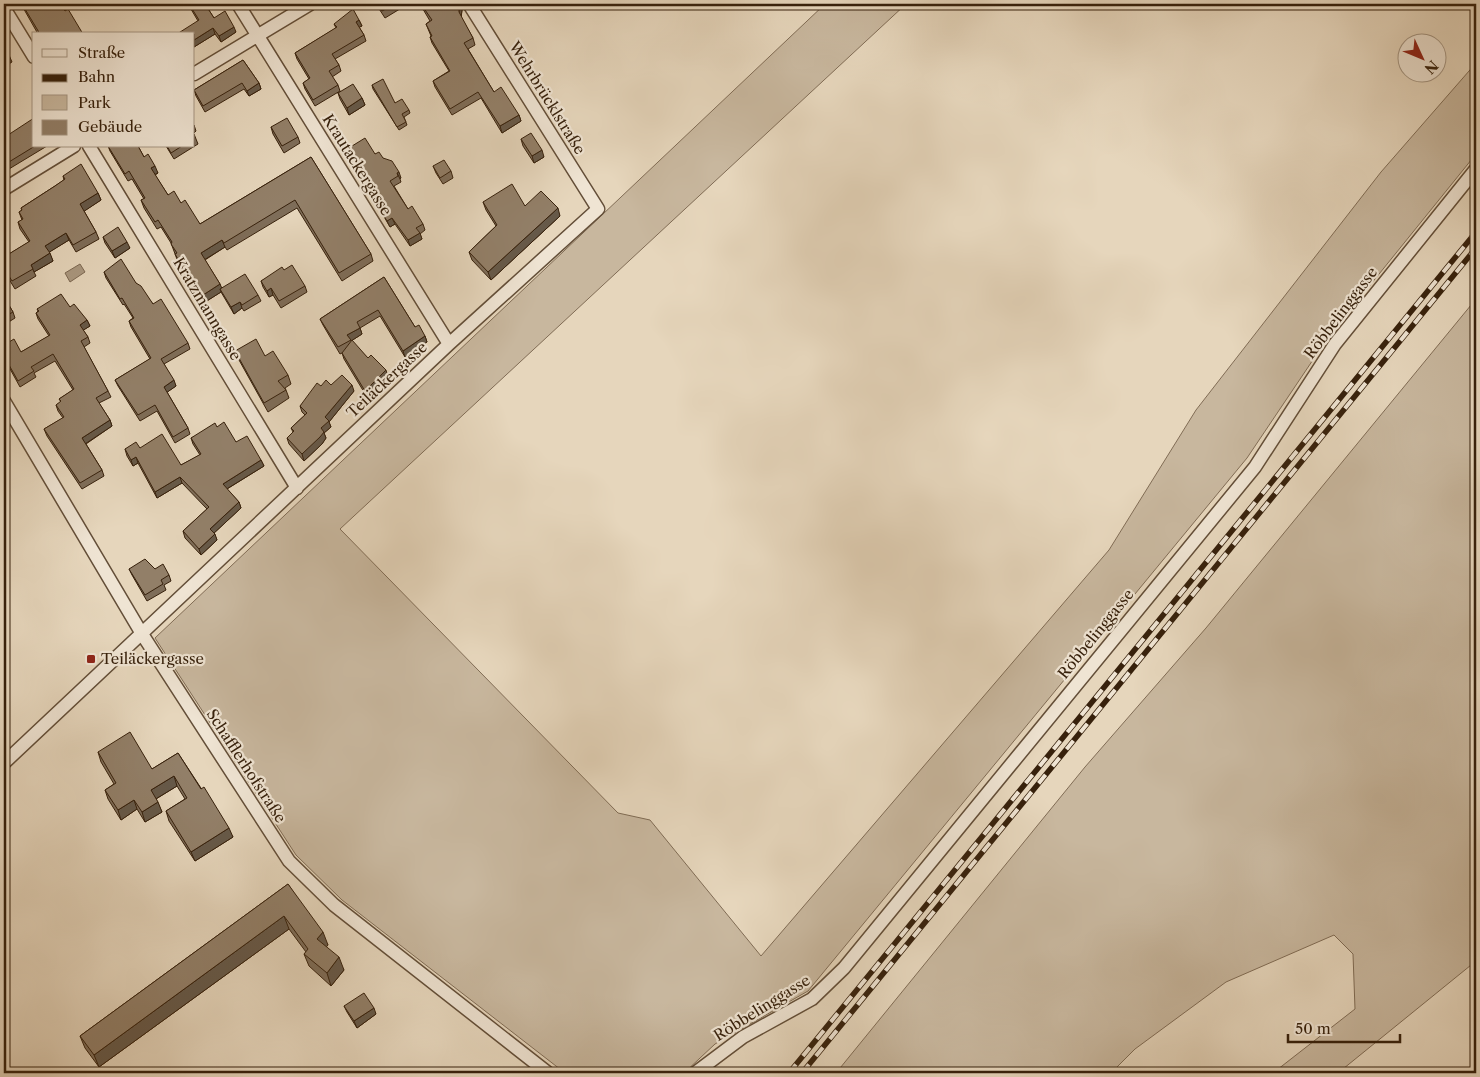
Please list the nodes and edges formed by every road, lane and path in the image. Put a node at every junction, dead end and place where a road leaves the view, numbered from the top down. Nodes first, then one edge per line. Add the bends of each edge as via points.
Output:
1 (238, 4) edge
2 (310, 4) edge
3 (469, 4) edge
4 (4, 8) edge
5 (258, 35) junction
6 (32, 54) edge
7 (195, 73) edge
8 (71, 148) edge
9 (90, 148) edge
10 (1476, 169) edge
11 (4, 189) edge
12 (598, 209) joint
13 (449, 344) junction
14 (4, 401) edge
15 (297, 488) junction
16 (142, 634) junction
17 (4, 762) edge
18 (548, 1073) edge
19 (695, 1073) edge

1 - 5 street, Krautackergasse
2 - 5 street
3 - 12 street, Wehrbrücklstraße
4 - 6 street
5 - 7 street
5 - 13 street, Krautackergasse
8 - 11 street
9 - 15 street, Kratzmanngasse
10 - 19 street, Röbbelinggasse via 1334,344 1255,466 844,968 812,999 743,1036
12 - 13 street, Teiläckergasse
13 - 15 street, Teiläckergasse
14 - 16 street, Schafflerhofstraße
15 - 16 street, Teiläckergasse
16 - 17 street, Teiläckergasse
16 - 18 street, Schafflerhofstraße via 289,861 334,905

